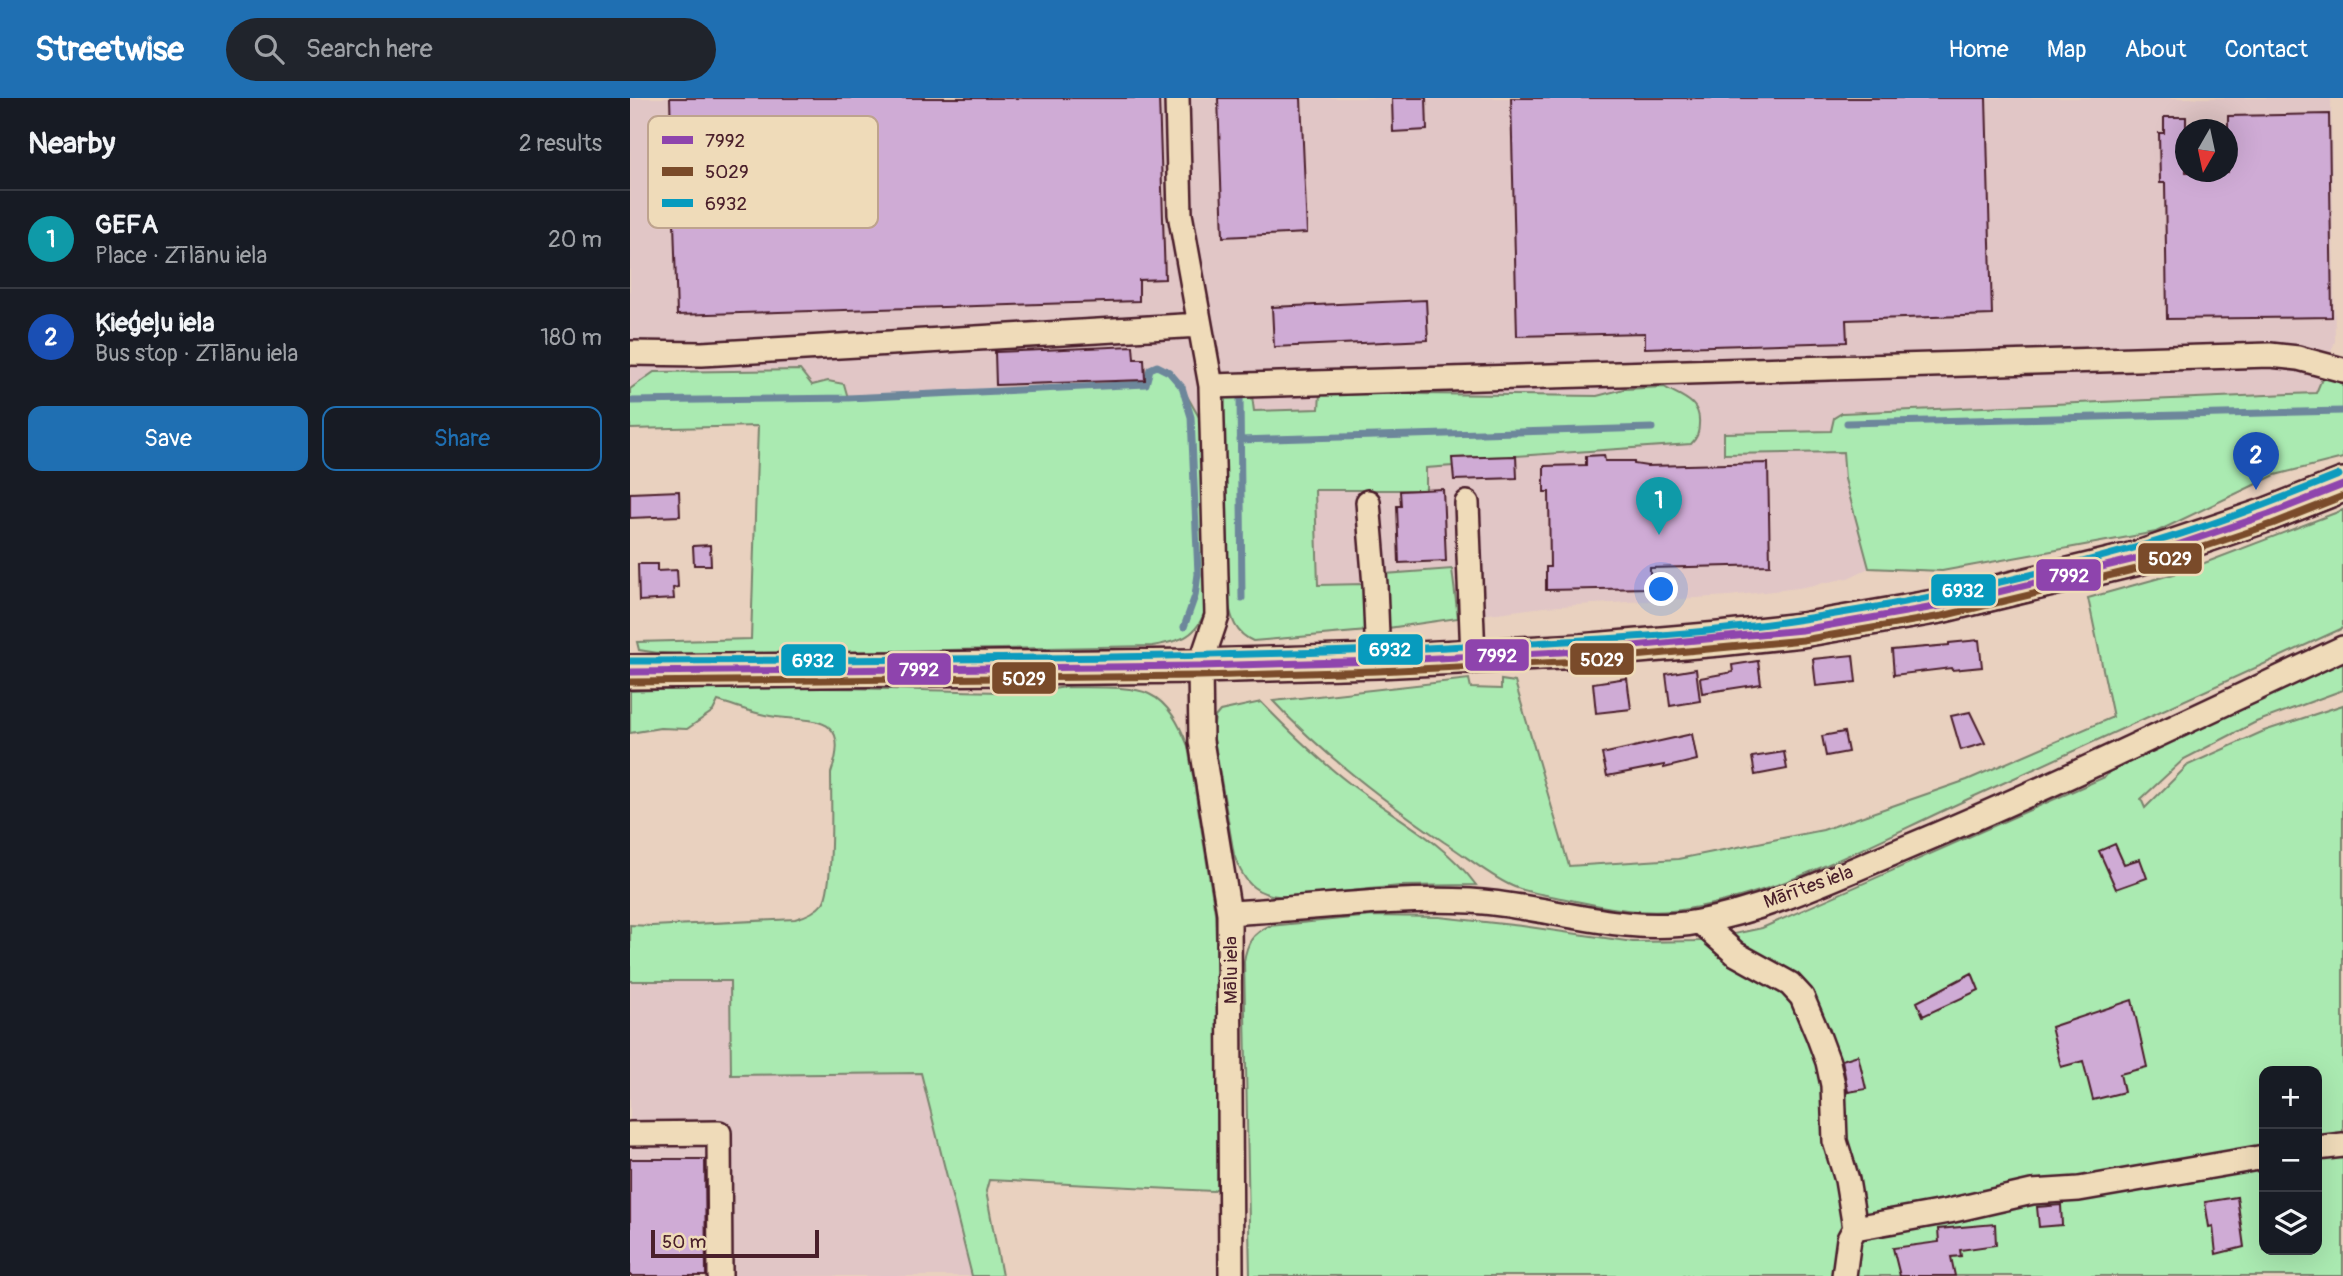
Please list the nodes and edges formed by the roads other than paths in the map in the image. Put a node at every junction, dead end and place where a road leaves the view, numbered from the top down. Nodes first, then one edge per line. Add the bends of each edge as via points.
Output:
1 (1177, 98) edge
2 (1200, 325) junction
3 (630, 353) edge
4 (2343, 370) edge
5 (1211, 386) junction
6 (2343, 485) edge
7 (1368, 502) dead end
8 (1467, 503) dead end
9 (2343, 648) edge
10 (1473, 657) junction
11 (1378, 661) junction
12 (1200, 666) junction
13 (630, 672) edge
14 (1229, 913) junction
15 (1700, 922) junction
16 (630, 1134) edge
17 (2343, 1145) edge
18 (2322, 1147) edge
19 (2259, 1158) edge
20 (1855, 1228) junction
21 (720, 1276) edge
22 (1231, 1276) edge
23 (1844, 1276) edge

1 - 2 street, Mālu iela via 1180,214
2 - 3 street via 702,354
2 - 5 street, Mālu iela
4 - 5 street via 2270,355
5 - 12 street, Mālu iela via 1217,616
6 - 10 highway via 2139,558 1940,606 1802,630
7 - 11 street
8 - 10 street
9 - 15 street, Mārītes iela via 1940,834 1789,896
10 - 11 highway
11 - 12 highway
12 - 13 highway
12 - 14 street, Mālu iela via 1201,741
14 - 15 street, Mārītes iela via 1437,900 1495,903 1649,925
14 - 22 street, Mālu iela
15 - 20 street via 1736,954 1776,974 1802,997 1828,1062 1835,1141
16 - 21 street via 719,1133
17 - 18 street
19 - 20 street via 2079,1189 2032,1192
20 - 23 street

